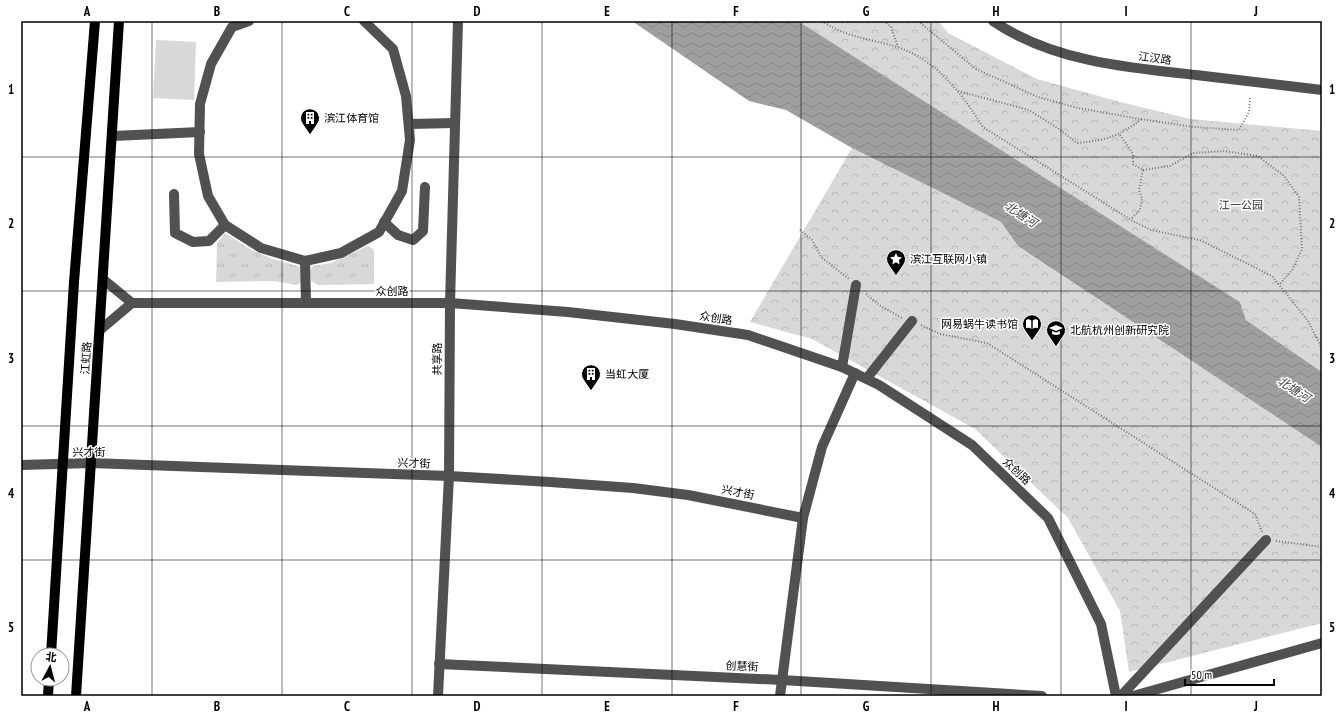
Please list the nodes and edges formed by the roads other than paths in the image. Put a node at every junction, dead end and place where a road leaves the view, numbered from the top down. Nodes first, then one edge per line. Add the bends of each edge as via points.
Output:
1 (95, 21) edge
2 (120, 21) edge
3 (249, 21) edge
4 (364, 21) edge
5 (458, 21) edge
6 (993, 21) edge
7 (1322, 90) edge
8 (454, 123) junction
9 (409, 124) junction
10 (200, 132) junction
11 (113, 136) junction
12 (425, 187) dead end
13 (174, 194) dead end
14 (384, 222) junction
15 (225, 225) junction
16 (305, 261) junction
17 (104, 280) junction
18 (856, 285) road end
19 (306, 302) junction
20 (132, 303) junction
21 (450, 303) junction
22 (912, 321) road end
23 (100, 330) junction
24 (842, 366) junction
25 (855, 373) junction
26 (867, 378) junction
27 (91, 463) junction
28 (21, 465) edge
29 (64, 465) junction
30 (449, 476) junction
31 (802, 518) junction
32 (1266, 540) road end
33 (1322, 643) edge
34 (52, 647) edge
35 (440, 664) junction
36 (782, 680) junction
37 (76, 696) edge
38 (438, 696) edge
39 (780, 696) edge
40 (1042, 696) edge
41 (1116, 696) edge
42 (1121, 696) edge
43 (1133, 696) edge

1 - 29 main road, 江虹路 via 74,282
2 - 11 main road, 江虹路
3 - 10 street via 232,27 210,64 200,104
4 - 9 street via 393,49 406,96
5 - 8 street, 共享路
6 - 7 street, 江汉路 via 1032,43 1080,58 1156,71
8 - 9 street
8 - 21 street, 共享路
9 - 14 street via 410,140 402,191
10 - 11 street
10 - 15 street via 200,154 208,196
11 - 17 main road, 江虹路
12 - 14 street via 424,231 413,240 398,235
13 - 15 street via 175,232 193,242 209,241
14 - 16 street via 379,232 341,253
15 - 16 street via 261,248
16 - 19 street
17 - 20 street
17 - 23 main road, 江虹路
18 - 24 street
19 - 20 street, 众创路
19 - 21 street, 众创路
20 - 23 street
21 - 24 street, 众创路 via 583,314 748,335
21 - 30 street, 共享路
22 - 26 street
23 - 27 main road, 江虹路
24 - 25 street, 众创路
25 - 26 street, 众创路
25 - 31 street via 822,447
26 - 41 street, 众创路 via 972,445 1048,518 1101,624
27 - 29 street, 兴才街
27 - 30 street, 兴才街
27 - 37 main road, 江虹路
28 - 29 street, 兴才街
29 - 34 main road, 江虹路
30 - 31 street, 兴才街 via 633,488 688,495
30 - 35 street, 共享路
31 - 36 street
32 - 42 street
33 - 43 street
35 - 36 street, 创慧街
35 - 38 street, 共享路
36 - 39 street
36 - 40 street, 创慧街

